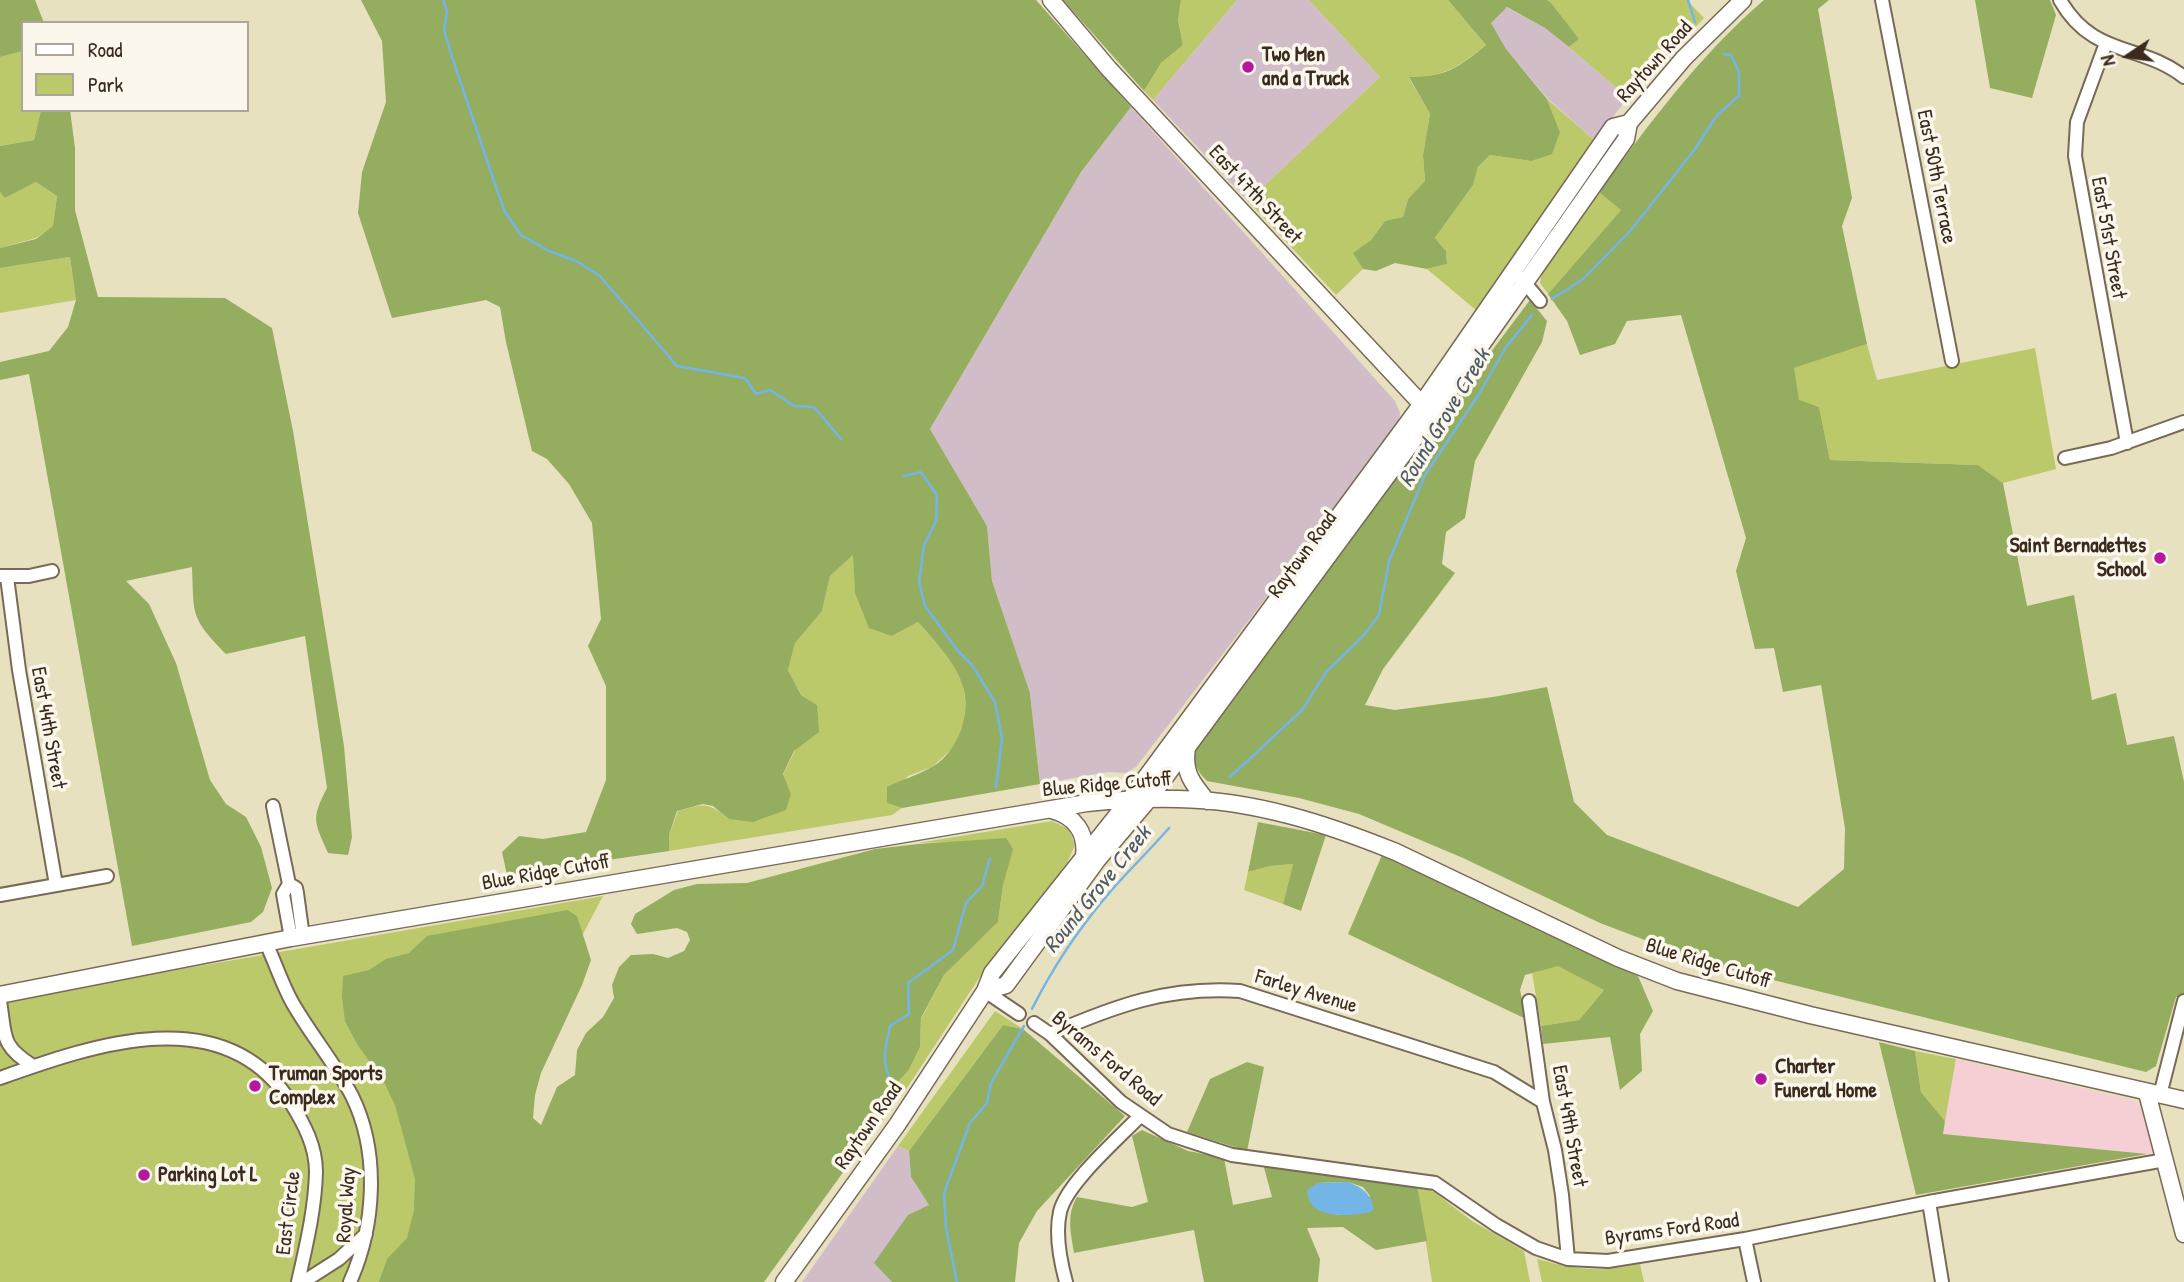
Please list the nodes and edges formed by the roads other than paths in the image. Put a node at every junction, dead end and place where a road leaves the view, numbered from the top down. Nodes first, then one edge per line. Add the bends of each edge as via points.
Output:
1 (1051, 0) edge
2 (1743, 0) edge
3 (1882, 0) edge
4 (2060, 0) edge
5 (2106, 43) junction
6 (2184, 77) edge
7 (1629, 123) junction
8 (1514, 270) junction
9 (1525, 283) junction
10 (1541, 301) dead end
11 (1952, 361) dead end
12 (1426, 410) junction
13 (2184, 422) edge
14 (2127, 443) junction
15 (2066, 458) dead end
16 (52, 571) dead end
17 (3, 576) edge
18 (1187, 748) junction
19 (1130, 799) junction
20 (1149, 799) junction
21 (1207, 801) junction
22 (273, 806) dead end
23 (1050, 810) junction
24 (1084, 856) junction
25 (107, 876) dead end
26 (57, 885) junction
27 (0, 895) edge
28 (297, 937) junction
29 (266, 943) junction
30 (985, 991) junction
31 (0, 995) edge
32 (0, 1001) edge
33 (1529, 1001) dead end
34 (2184, 1001) edge
35 (1019, 1014) dead end
36 (1034, 1023) dead end
37 (1050, 1034) junction
38 (33, 1066) junction
39 (0, 1078) edge
40 (2154, 1094) junction
41 (2184, 1100) edge
42 (1543, 1102) junction
43 (1140, 1116) junction
44 (2165, 1160) junction
45 (1930, 1202) junction
46 (366, 1234) junction
47 (2184, 1234) edge
48 (1745, 1239) junction
49 (1568, 1259) junction
50 (300, 1282) edge
51 (350, 1282) edge
52 (784, 1282) edge
53 (1066, 1282) edge
54 (1754, 1282) edge
55 (1942, 1282) edge

1 - 12 main road, East 47th Street via 1118,79
2 - 7 main road, Raytown Road via 1684,58
3 - 11 street, East 50th Terrace
4 - 5 street via 2081,28
5 - 6 street via 2163,64
5 - 14 street, East 51st Street via 2077,122 2075,156
7 - 8 main road, Raytown Road via 1613,127
7 - 9 main road, Raytown Road via 1626,139
8 - 9 street
8 - 12 main road, Raytown Road
9 - 10 street
9 - 12 main road, Raytown Road
12 - 18 main road, Raytown Road
12 - 19 main road, Raytown Road
13 - 14 street
14 - 15 street
16 - 17 street
17 - 26 street, East 44th Street
18 - 20 main road, Raytown Road
18 - 21 main road via 1185,769
19 - 20 main road, Blue Ridge Cutoff
19 - 23 main road, Blue Ridge Cutoff
19 - 24 main road, Raytown Road
20 - 21 main road, Blue Ridge Cutoff
20 - 30 main road, Raytown Road via 1098,859 1006,985
21 - 40 main road, Blue Ridge Cutoff via 1263,808 1360,838 1677,981
22 - 28 street via 289,884 283,894
23 - 24 main road via 1076,823
23 - 28 main road, Blue Ridge Cutoff
24 - 30 main road, Raytown Road via 992,973
25 - 26 street
26 - 27 street
28 - 29 main road, Blue Ridge Cutoff
29 - 31 main road, Blue Ridge Cutoff
29 - 46 street, Royal Way via 291,1001 353,1097 372,1175
30 - 35 street, Byrams Ford Road
30 - 52 main road, Raytown Road via 897,1125
32 - 38 street via 6,1042 14,1054
33 - 42 street, East 49th Street
34 - 40 street
36 - 37 street, Byrams Ford Road
37 - 42 street, Farley Avenue via 1143,999 1211,989 1240,991 1494,1072
37 - 43 street, Byrams Ford Road
38 - 39 street, East Circle
38 - 50 street, East Circle via 104,1044 155,1038 204,1041 246,1058 281,1087 307,1130 316,1169 312,1223
40 - 41 main road, Blue Ridge Cutoff
40 - 44 main road
42 - 49 street, East 49th Street via 1555,1150
43 - 49 street, Byrams Ford Road via 1168,1134 1233,1155 1435,1183 1536,1248
43 - 53 street via 1071,1189 1060,1210 1058,1235
44 - 45 street, Byrams Ford Road
44 - 47 main road
45 - 48 street, Byrams Ford Road
45 - 55 street
46 - 50 street via 339,1259
46 - 51 street, Royal Way
48 - 49 street, Byrams Ford Road via 1608,1261
48 - 54 street

